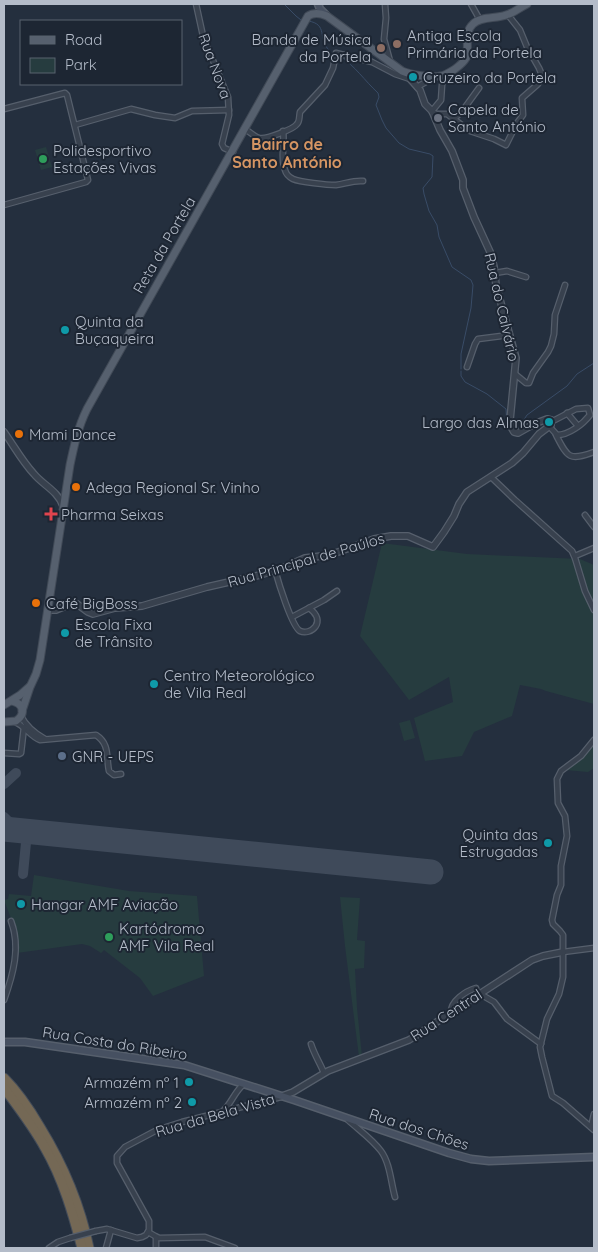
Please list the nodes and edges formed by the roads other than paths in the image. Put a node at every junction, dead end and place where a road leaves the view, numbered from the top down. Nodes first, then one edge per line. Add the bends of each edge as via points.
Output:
1 (196, 4) edge
2 (317, 4) edge
3 (385, 4) edge
4 (471, 4) edge
5 (527, 4) edge
6 (508, 15) junction
7 (308, 16) junction
8 (326, 16) junction
9 (480, 20) junction
10 (391, 63) junction
11 (404, 72) junction
12 (435, 76) junction
13 (410, 78) junction
14 (444, 78) junction
15 (417, 87) junction
16 (479, 88) dead end
17 (4, 109) edge
18 (229, 110) junction
19 (432, 112) junction
20 (454, 119) junction
21 (75, 125) junction
22 (245, 129) junction
23 (283, 131) junction
24 (233, 152) junction
25 (363, 180) dead end
26 (4, 205) edge
27 (495, 273) junction
28 (526, 277) dead end
29 (566, 285) dead end
30 (509, 335) junction
31 (468, 367) dead end
32 (515, 374) junction
33 (567, 413) junction
34 (550, 424) junction
35 (578, 426) junction
36 (4, 432) edge
37 (556, 435) junction
38 (594, 452) edge
39 (491, 477) junction
40 (57, 493) junction
41 (66, 493) junction
42 (64, 509) junction
43 (585, 515) dead end
44 (594, 528) edge
45 (594, 548) edge
46 (575, 556) junction
47 (274, 570) junction
48 (337, 591) dead end
49 (309, 608) junction
50 (48, 610) junction
51 (594, 610) edge
52 (292, 617) junction
53 (30, 687) junction
54 (7, 702) edge
55 (22, 713) junction
56 (7, 721) edge
57 (24, 727) junction
58 (46, 739) junction
59 (594, 740) edge
60 (4, 753) edge
61 (121, 774) dead end
62 (11, 921) dead end
63 (594, 948) edge
64 (564, 952) junction
65 (478, 991) junction
66 (4, 1000) edge
67 (6, 1042) edge
68 (311, 1044) dead end
69 (541, 1044) junction
70 (324, 1073) junction
71 (4, 1078) edge
72 (231, 1079) junction
73 (244, 1084) junction
74 (4, 1088) edge
75 (298, 1089) junction
76 (272, 1093) joint
77 (234, 1096) junction
78 (282, 1096) junction
79 (294, 1100) junction
80 (223, 1111) junction
81 (594, 1114) edge
82 (345, 1118) junction
83 (593, 1128) edge
84 (594, 1157) edge
85 (395, 1197) dead end
86 (111, 1230) junction
87 (148, 1232) junction
88 (156, 1237) junction
89 (49, 1248) edge
90 (82, 1248) edge
91 (89, 1248) edge
92 (106, 1248) edge
93 (156, 1248) edge
94 (235, 1248) edge

1 - 18 street, Rua Nova via 203,36 228,94
2 - 7 main road, Reta da Portela
2 - 8 main road
3 - 10 street via 384,40
4 - 9 street
5 - 6 main road
6 - 9 main road
6 - 20 street via 520,30 542,76 538,84 522,97 523,115 506,145 470,131
7 - 8 main road via 318,13
7 - 22 main road, Reta da Portela
8 - 10 main road
9 - 14 main road via 468,31 464,60
10 - 11 main road
11 - 12 main road
11 - 13 street, Rua do Calvário
12 - 14 main road
12 - 15 street
13 - 15 street, Rua do Calvário
13 - 23 street via 372,62 336,53 324,86 300,112 296,125
14 - 19 street via 442,100
15 - 19 street, Rua do Calvário
16 - 20 street
17 - 21 street via 64,93
18 - 21 street via 192,111 175,118 131,109
18 - 24 street, Rua Nova via 222,144
19 - 20 street via 448,114
19 - 27 street, Rua do Calvário via 456,158 462,187 490,251
21 - 26 street via 87,181
22 - 23 street via 261,138
22 - 24 main road, Reta da Portela
23 - 25 street via 284,167 292,178 336,185
24 - 41 main road, Reta da Portela via 86,410 76,435
27 - 28 street via 507,271
27 - 30 street, Rua do Calvário
29 - 32 street via 555,316 548,352 529,383
30 - 31 street via 478,339
30 - 32 street, Rua do Calvário via 516,358
32 - 34 street, Rua do Calvário via 510,412 513,431 518,433 548,419
33 - 34 street
33 - 35 street
33 - 35 street via 588,408 589,416
34 - 37 street
34 - 39 street, Rua Principal de Paúlos via 516,460
35 - 37 street
36 - 40 street via 32,472
37 - 38 street via 571,455 580,457
39 - 46 street
39 - 47 street, Rua Principal de Paúlos via 469,490 433,547 410,536 394,535
40 - 41 street
40 - 42 street
41 - 42 main road, Reta da Portela
42 - 50 main road, Reta da Portela
43 - 44 street
45 - 46 street
46 - 51 street via 585,593
47 - 50 street, Rua Principal de Paúlos via 137,607 114,608 93,614 73,603
47 - 52 street
48 - 49 street
49 - 52 street
49 - 52 street via 316,614 318,622 311,630 301,632
50 - 53 main road, Reta da Portela via 39,666
53 - 54 main road
53 - 55 main road, Reta da Portela
54 - 55 main road via 20,705
55 - 56 main road via 16,721
55 - 58 street via 26,724
56 - 57 street
57 - 58 street via 37,739
57 - 60 street via 21,752
58 - 61 street via 96,735 105,745 109,771 114,775
59 - 64 street via 581,756 561,771 557,779 558,803 565,816 568,833 561,885 552,920 562,933
62 - 66 street via 16,946 12,976
63 - 64 street, Rua Central
64 - 65 street, Rua Central via 532,960
64 - 69 street via 560,990 548,1016
65 - 69 street via 494,1002 509,1021
65 - 70 street, Rua Central via 451,1013 406,1041
67 - 72 main road, Rua Costa do Ribeiro via 176,1063
68 - 70 street
69 - 83 street via 552,1096
70 - 75 street, Rua Central
71 - 91 highway via 32,1114 68,1179
72 - 73 main road, Rua Costa do Ribeiro
72 - 77 street
73 - 76 main road, Rua Costa do Ribeiro
73 - 77 street
74 - 90 highway via 54,1165
75 - 78 street, Rua Central
75 - 79 street
76 - 78 main road, Rua dos Chões
77 - 80 street
78 - 79 main road, Rua dos Chões
78 - 80 street, Rua da Bela Vista
79 - 82 main road, Rua dos Chões
80 - 87 street, Rua da Bela Vista via 157,1130 125,1147 117,1156 118,1167 149,1221
81 - 83 street
82 - 84 main road, Rua dos Chões via 474,1159
82 - 85 street via 381,1151
86 - 87 street via 139,1238
86 - 89 street, bridge via 70,1238
86 - 92 street
87 - 88 street
88 - 93 street
88 - 94 street via 205,1237

